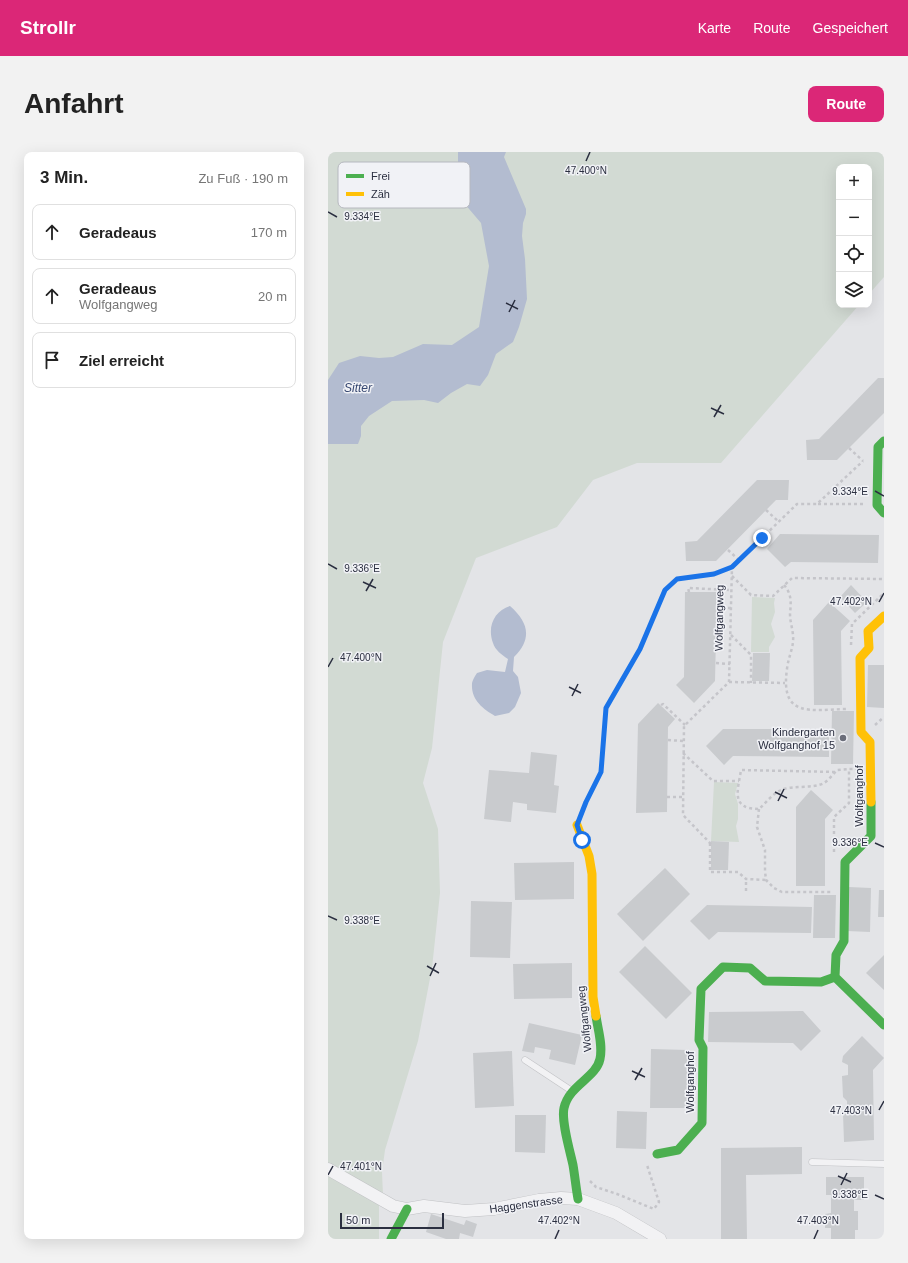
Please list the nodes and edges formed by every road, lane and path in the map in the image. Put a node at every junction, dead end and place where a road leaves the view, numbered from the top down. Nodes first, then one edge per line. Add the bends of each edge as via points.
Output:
1 (881, 444) edge
2 (849, 448) dead end
3 (863, 461) junction
4 (817, 504) junction
5 (877, 505) junction
6 (766, 510) dead end
7 (884, 513) edge
8 (779, 522) junction
9 (728, 550) dead end
10 (739, 560) junction
11 (732, 567) junction
12 (732, 575) junction
13 (884, 579) edge
14 (784, 585) junction
15 (731, 590) junction
16 (689, 592) dead end
17 (716, 608) dead end
18 (731, 608) junction
19 (884, 616) edge
20 (730, 635) junction
21 (716, 663) dead end
22 (730, 664) junction
23 (729, 682) junction
24 (751, 683) junction
25 (785, 683) junction
26 (661, 705) dead end
27 (848, 709) dead end
28 (685, 725) junction
29 (668, 740) dead end
30 (683, 740) junction
31 (683, 753) junction
32 (849, 769) junction
33 (857, 769) dead end
34 (835, 772) junction
35 (739, 781) junction
36 (668, 797) dead end
37 (682, 797) junction
38 (759, 809) junction
39 (577, 825) joint
40 (834, 854) dead end
41 (746, 880) junction
42 (766, 880) junction
43 (746, 891) dead end
44 (834, 892) dead end
45 (835, 977) junction
46 (884, 1025) edge
47 (525, 1060) dead end
48 (572, 1091) junction
49 (657, 1154) joint
50 (812, 1162) dead end
51 (884, 1164) edge
52 (328, 1169) edge
53 (587, 1178) dead end
54 (578, 1199) junction
55 (407, 1209) junction
56 (391, 1239) edge
57 (660, 1239) edge

1 - 3 path
1 - 5 street
2 - 3 path
3 - 4 path
4 - 5 path
4 - 8 path via 797,504
5 - 7 street
6 - 8 path
8 - 10 path
9 - 10 path
10 - 11 path
11 - 12 path, Wolfgangweg
11 - 39 path via 714,574 677,579 665,590 640,649 606,708 601,772
12 - 14 path via 751,594 773,596
12 - 15 path, Wolfgangweg
13 - 14 path via 792,578
14 - 25 path via 790,595 793,641
15 - 16 path via 688,588
15 - 18 path, Wolfgangweg
17 - 18 path
18 - 20 path, Wolfgangweg
19 - 45 street, Wolfganghof via 868,631 869,648 860,658 861,732 870,742 871,836 844,862 844,941 836,955
20 - 22 path, Wolfgangweg
20 - 24 path via 752,655
21 - 22 path
22 - 23 path, Wolfgangweg
23 - 24 path
23 - 28 path
24 - 25 path
25 - 27 path via 789,699 801,709
26 - 28 path via 663,704
28 - 30 path
29 - 30 path
30 - 31 path
31 - 35 path via 713,781
31 - 37 path
32 - 33 path
32 - 34 path
32 - 40 path via 849,803 834,817
34 - 35 path via 741,770
34 - 38 path via 824,783 778,792
35 - 38 path via 739,800 746,808
36 - 37 path
37 - 41 path via 683,815 711,844 710,872 738,872
38 - 42 path via 757,827 765,850
39 - 48 street, Wolfgangweg via 589,856 592,874 593,997 601,1046 600,1060 594,1071
41 - 42 path
41 - 43 path
42 - 44 path via 782,892
45 - 46 street
45 - 49 street, Wolfganghof via 821,982 765,981 750,968 723,967 701,989 699,1040 703,1048 702,1123 678,1150
47 - 48 lane
48 - 54 street, Wolfgangweg via 564,1108 565,1128
49 - 53 path via 647,1165 659,1202 654,1209 596,1187
50 - 51 lane
52 - 55 street, Haggenstrasse via 393,1206
54 - 55 street, Haggenstrasse via 539,1200 494,1209 465,1211 424,1206
54 - 57 street, Haggenstrasse via 616,1213
55 - 56 street

